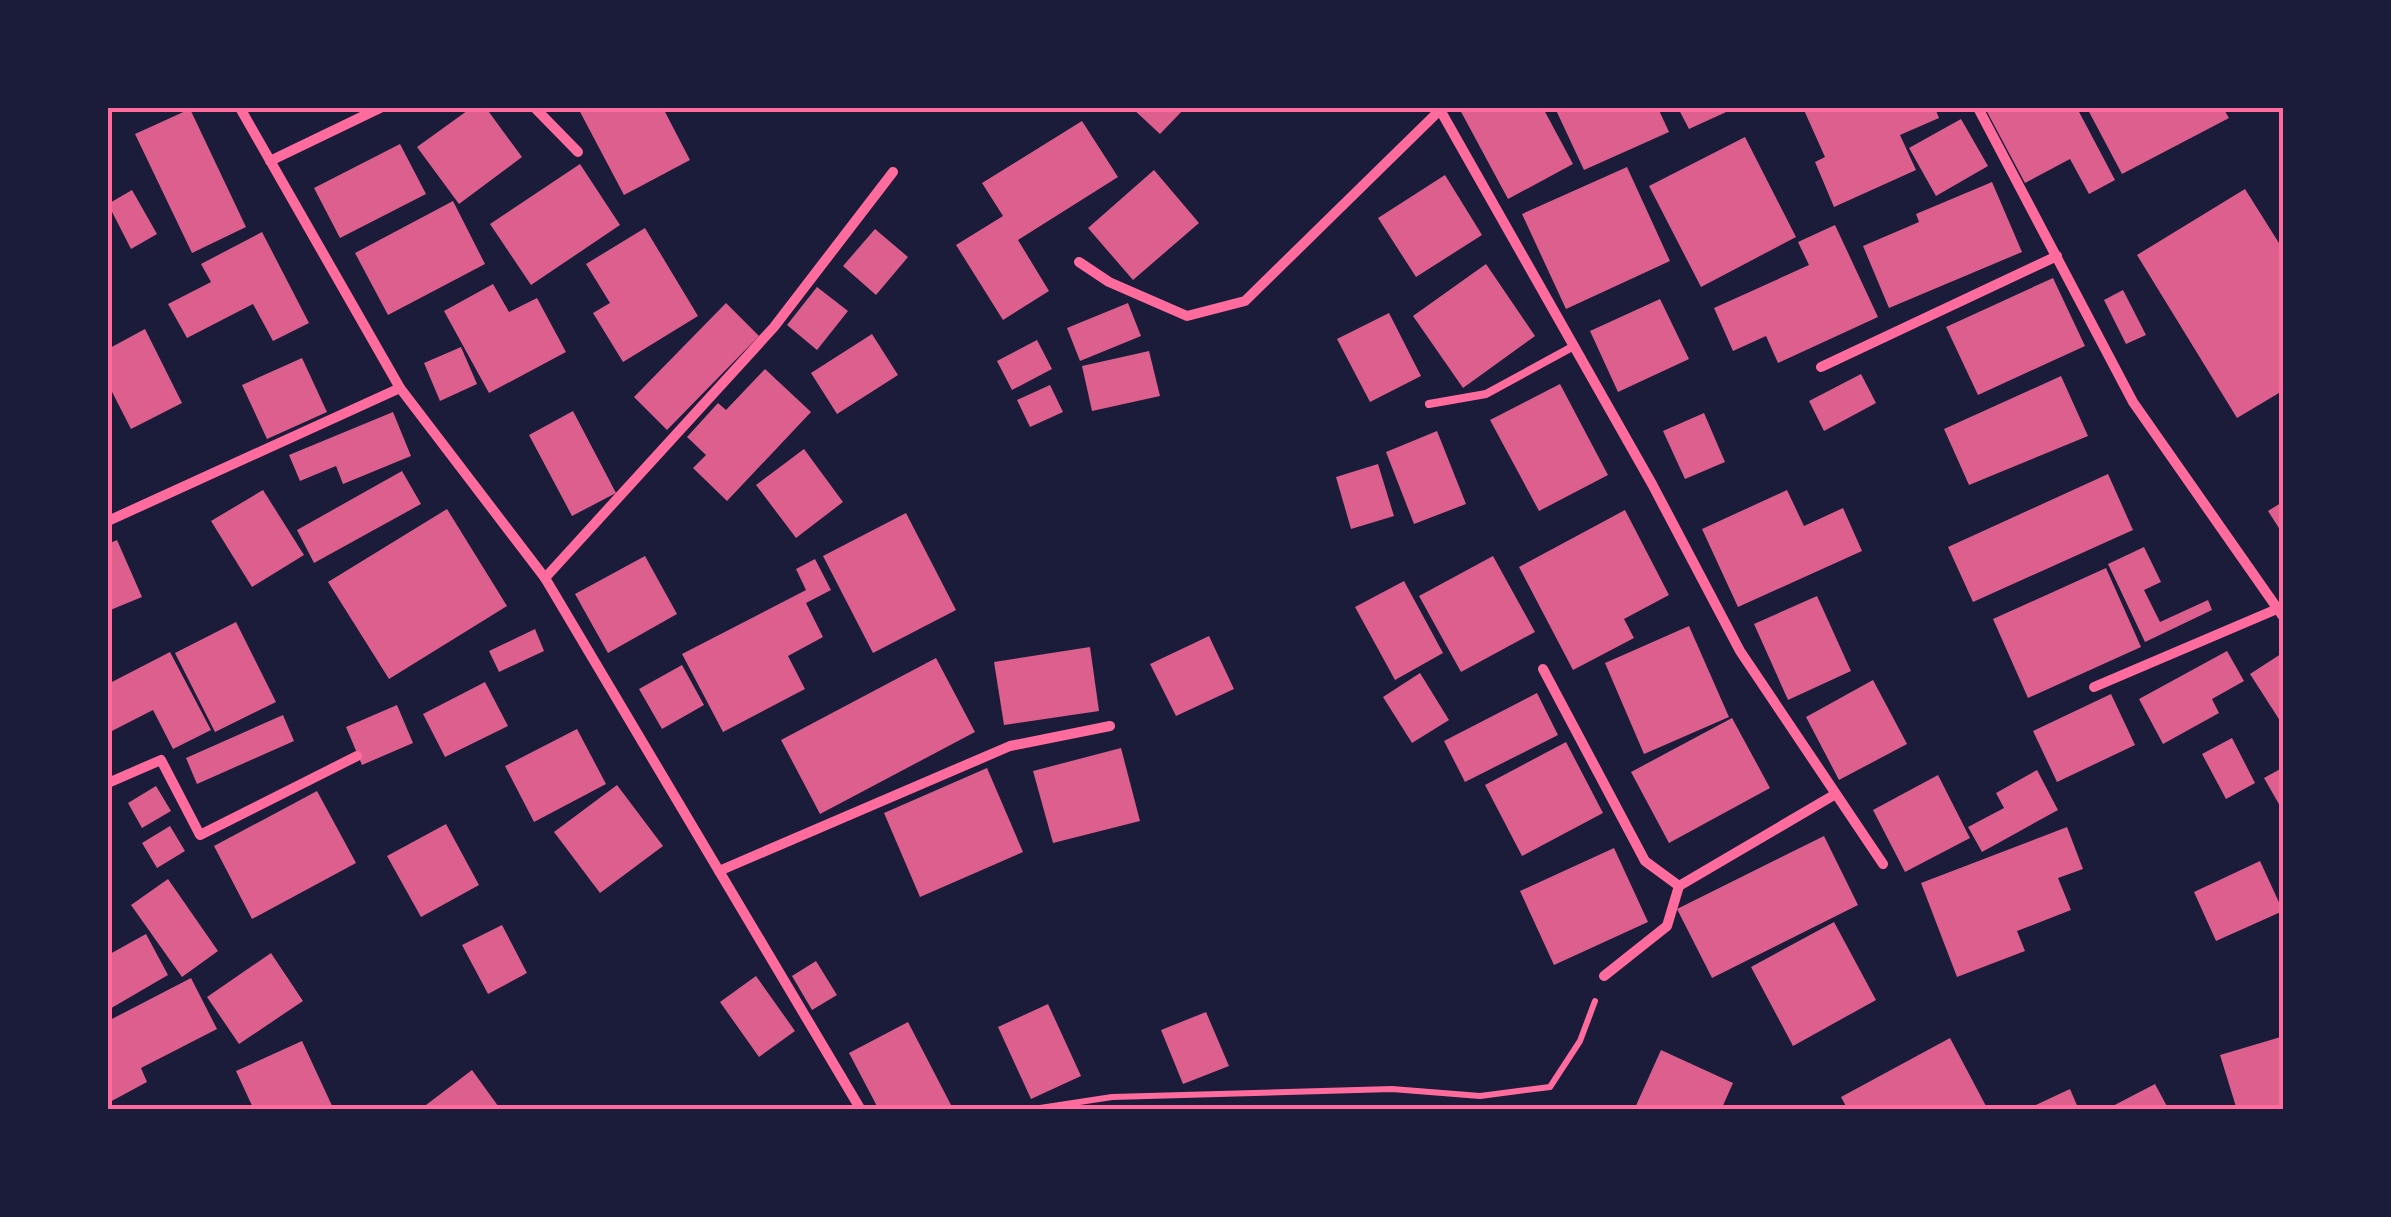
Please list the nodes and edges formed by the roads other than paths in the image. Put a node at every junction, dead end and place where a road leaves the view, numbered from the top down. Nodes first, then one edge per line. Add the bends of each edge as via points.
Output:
1 (240, 108) edge
2 (380, 108) edge
3 (536, 108) edge
4 (1440, 108) edge
5 (1978, 108) edge
6 (578, 152) dead end
7 (270, 161) junction
8 (894, 172) dead end
9 (2057, 256) junction
10 (1078, 262) dead end
11 (1574, 346) junction
12 (1821, 367) dead end
13 (400, 388) junction
14 (1428, 404) dead end
15 (108, 520) edge
16 (544, 578) junction
17 (2280, 614) edge
18 (1542, 669) dead end
19 (2094, 687) dead end
20 (1110, 726) dead end
21 (357, 756) dead end
22 (108, 783) edge
23 (1834, 795) junction
24 (1883, 864) dead end
25 (719, 872) junction
26 (1679, 886) junction
27 (1604, 976) road end
28 (861, 1110) edge

1 - 7 street
2 - 7 street
3 - 6 street
4 - 10 street via 1245,301 1187,316
4 - 11 street
5 - 9 street
7 - 13 street
8 - 16 street via 774,327
9 - 12 street
9 - 17 street via 2133,402
11 - 14 lane via 1486,394
11 - 23 street via 1740,651
13 - 15 street
13 - 16 street
16 - 25 street
17 - 19 street
18 - 26 street via 1645,861
20 - 25 street via 1010,746
21 - 22 street via 200,836 160,760
23 - 24 street
23 - 26 street
25 - 28 street
26 - 27 street via 1667,926

